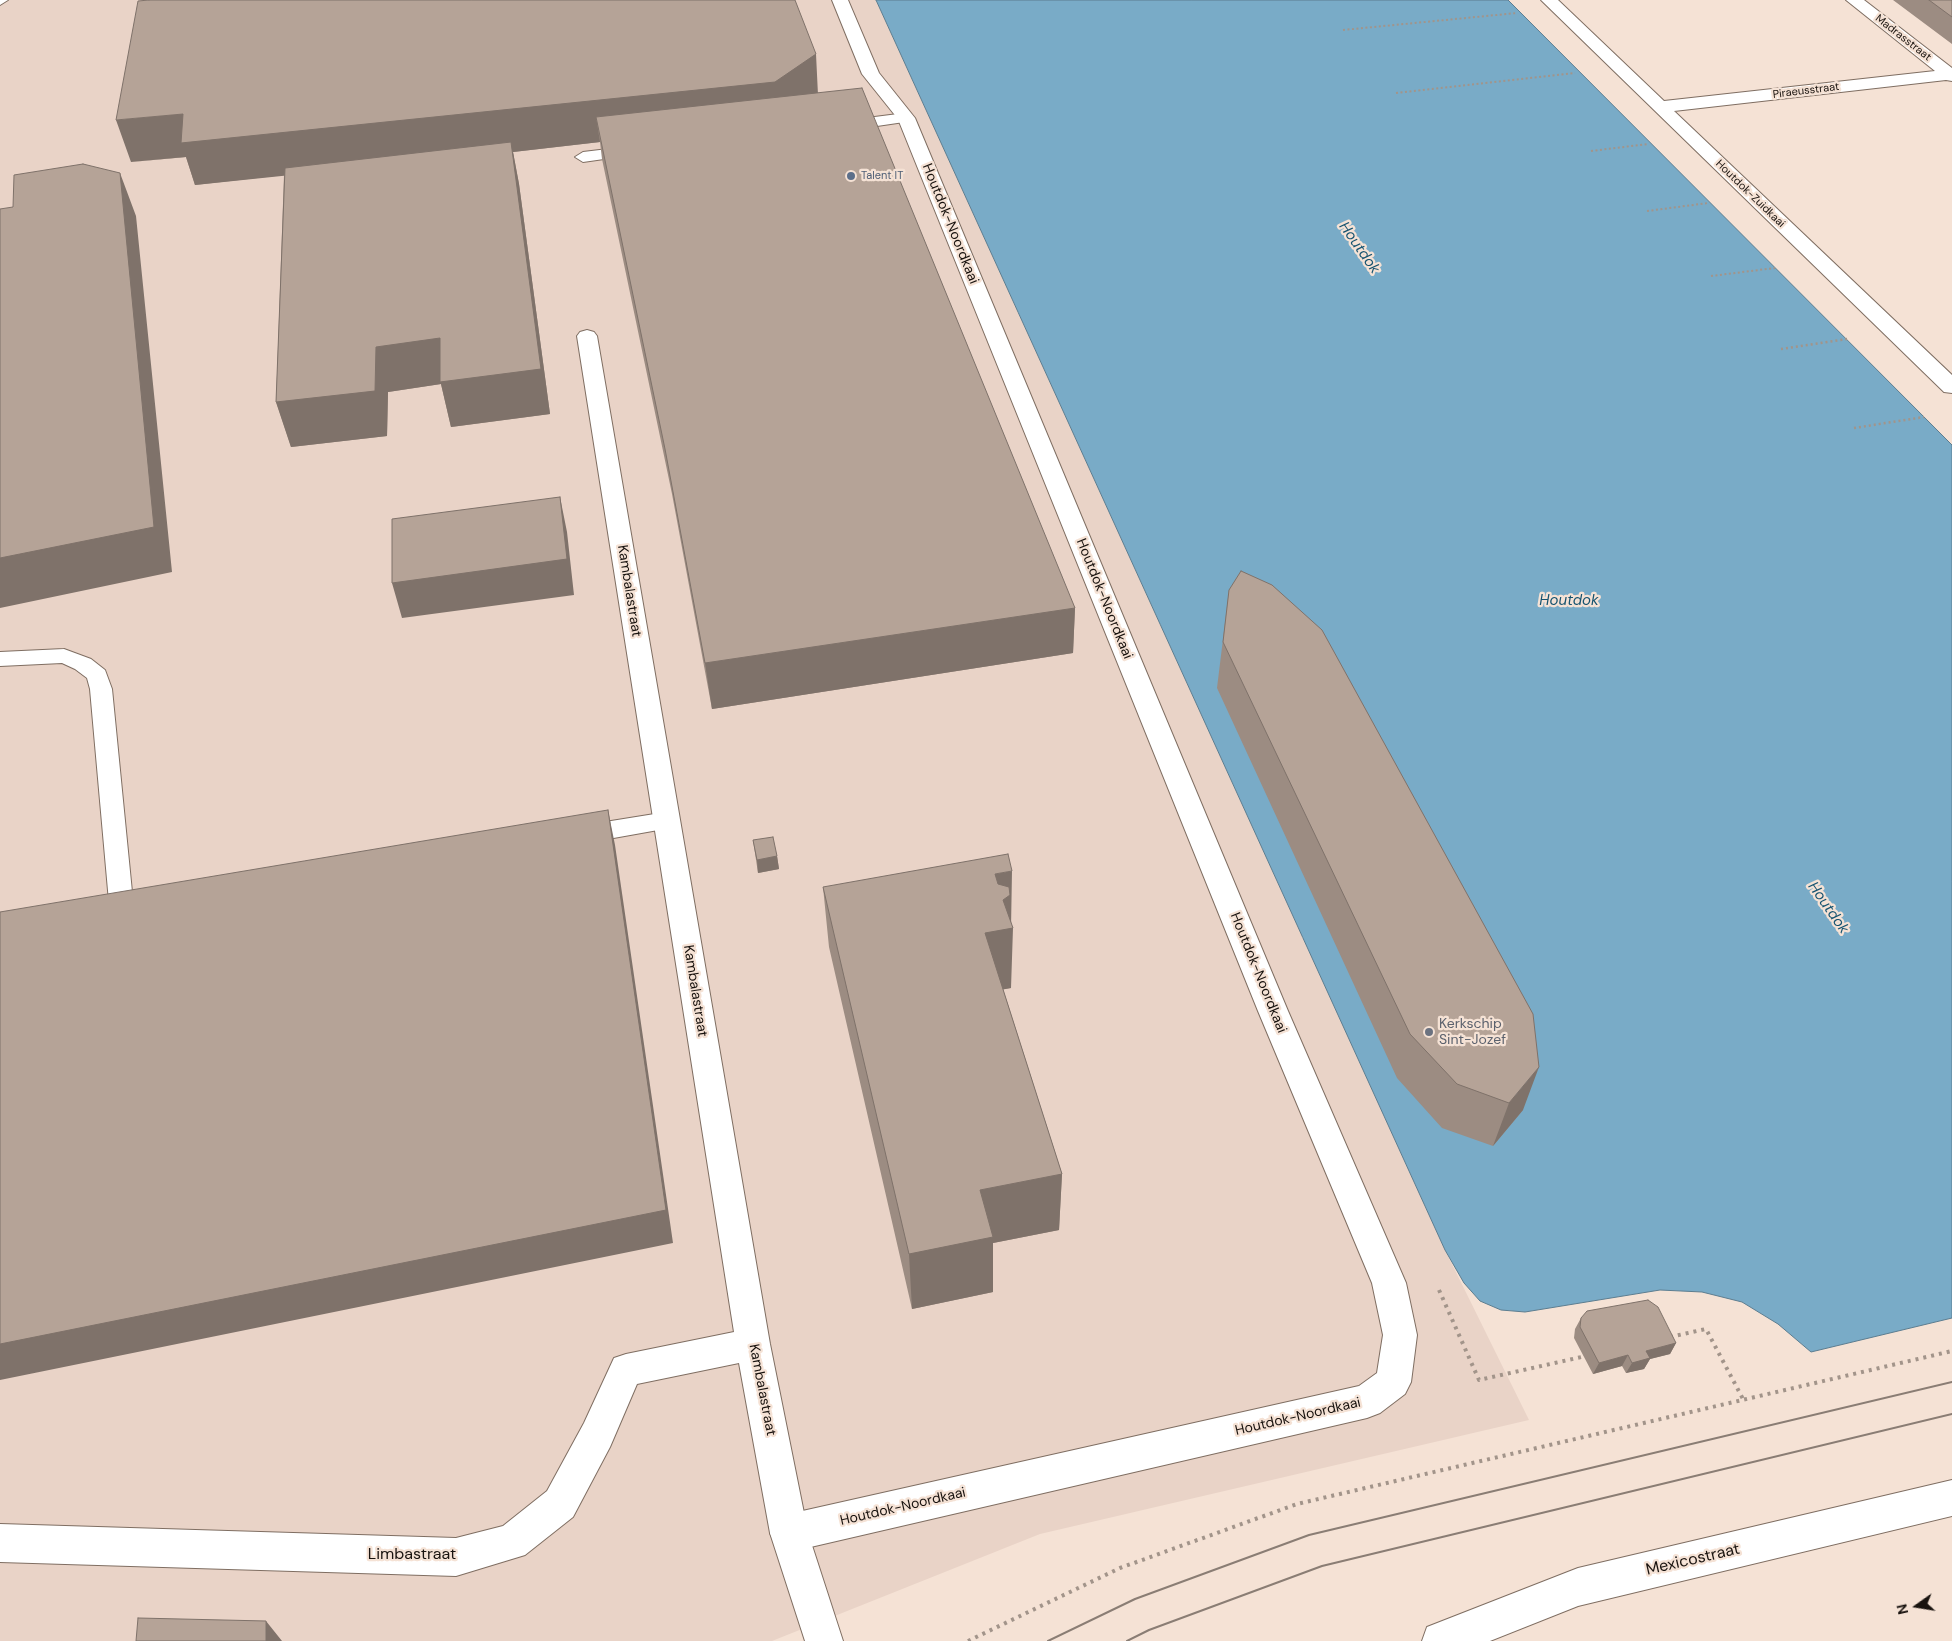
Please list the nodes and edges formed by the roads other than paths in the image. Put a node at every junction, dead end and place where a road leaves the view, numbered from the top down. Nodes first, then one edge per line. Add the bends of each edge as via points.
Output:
1 (840, 0) edge
2 (1549, 0) edge
3 (1854, 0) edge
4 (1951, 75) edge
5 (1660, 107) junction
6 (906, 118) junction
7 (831, 127) edge
8 (650, 149) edge
9 (583, 157) dead end
10 (587, 336) dead end
11 (1952, 387) edge
12 (0, 659) edge
13 (667, 821) junction
14 (560, 839) edge
15 (152, 908) edge
16 (753, 1344) junction
17 (1952, 1498) edge
18 (789, 1533) junction
19 (0, 1543) edge
20 (1456, 1638) edge
21 (824, 1641) edge

1 - 6 street, Houtdok-Noordkaai via 871,74
2 - 5 street, Houtdok-Zuidkaai
3 - 4 street, Madrasstraat
4 - 5 street, Piraeusstraat
5 - 11 street, Houtdok-Zuidkaai
6 - 7 lane
6 - 18 street, Houtdok-Noordkaai via 1389,1283 1400,1335 1393,1382 1367,1401
8 - 9 lane
10 - 13 street, Kambalastraat
12 - 15 lane via 64,656 84,664 97,675 101,689 122,913
13 - 14 lane
13 - 16 street, Kambalastraat
16 - 18 street, Kambalastraat
16 - 19 street, Limbastraat via 626,1370 597,1435 560,1504 512,1542 456,1558
17 - 20 street, Mexicostraat via 1578,1587
18 - 21 street, Kambalastraat

